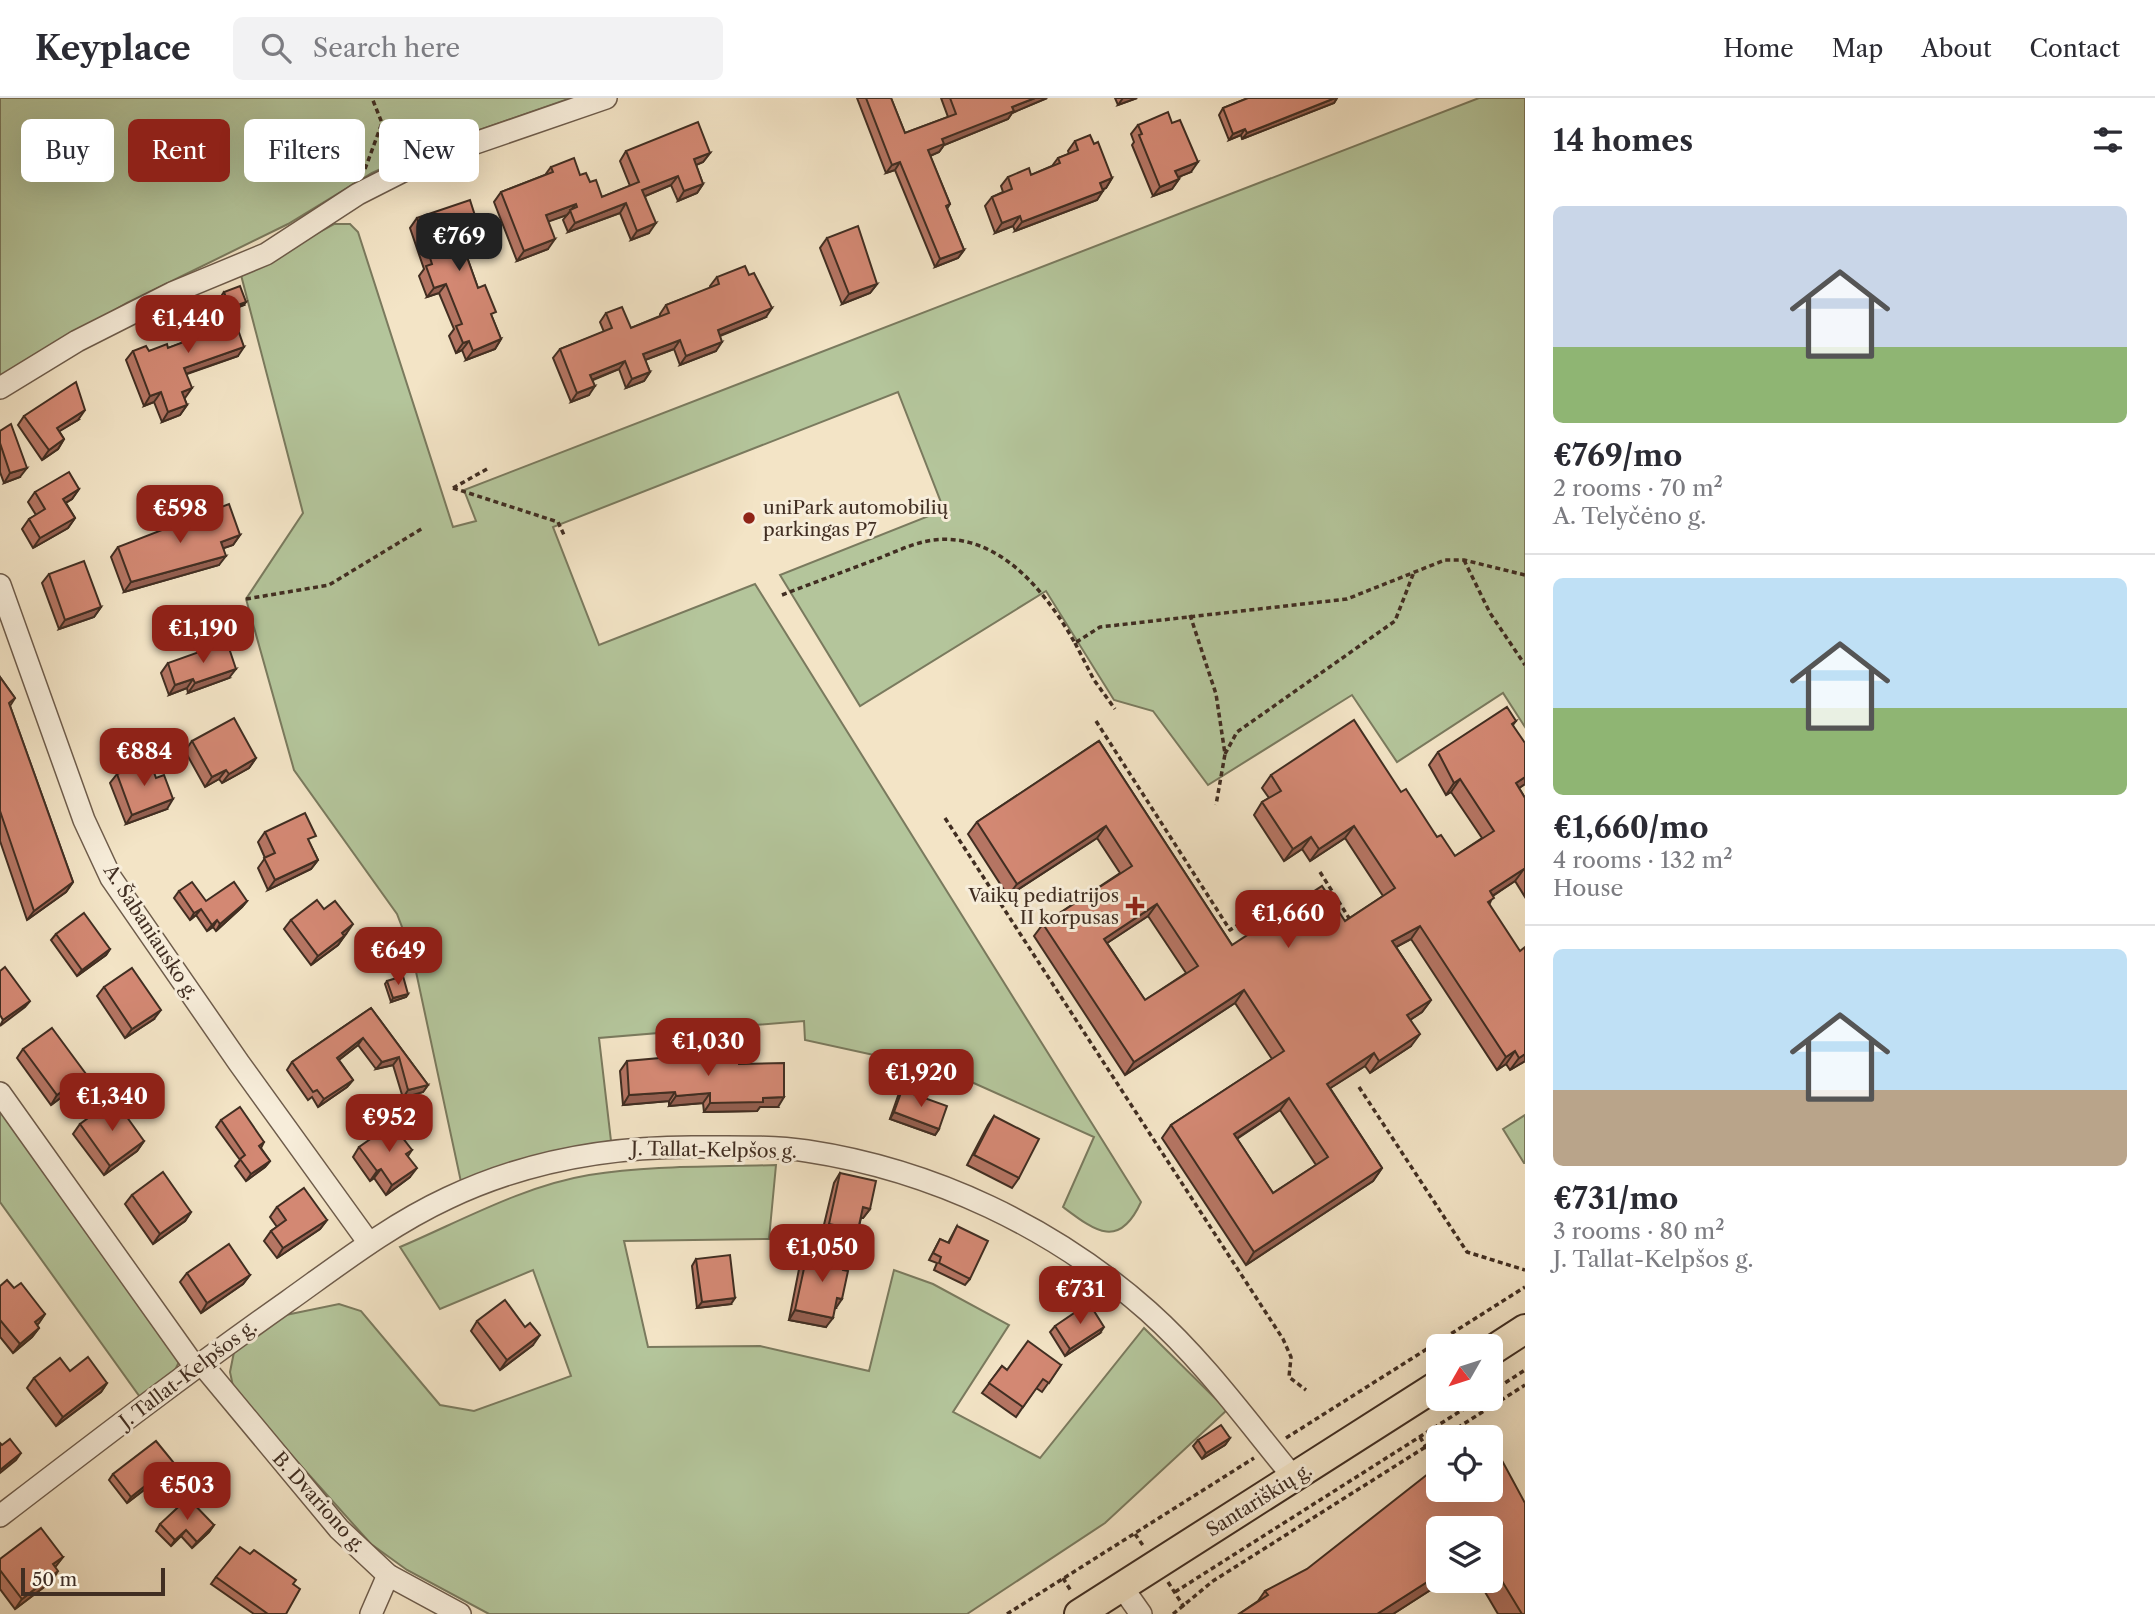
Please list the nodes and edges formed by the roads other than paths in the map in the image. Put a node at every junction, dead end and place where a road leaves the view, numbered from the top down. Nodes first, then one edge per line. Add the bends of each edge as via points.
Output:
1 (606, 98) edge
2 (0, 388) edge
3 (0, 585) edge
4 (0, 1093) edge
5 (369, 1243) junction
6 (1525, 1329) edge
7 (1503, 1343) edge
8 (198, 1365) junction
9 (1426, 1393) edge
10 (1294, 1478) junction
11 (0, 1516) edge
12 (388, 1575) junction
13 (1122, 1587) junction
14 (371, 1614) edge
15 (460, 1614) edge
16 (1079, 1614) edge
17 (1141, 1614) edge

1 - 2 street via 423,161 358,194 266,254 172,293 77,341
3 - 5 street, A. Šabaniausko g. via 85,820 111,878
4 - 8 street, B. Dvariono g.
5 - 8 street, J. Tallat-Kelpšos g.
5 - 10 street, J. Tallat-Kelpšos g. via 452,1196 549,1162 606,1150 738,1147 804,1151 870,1163 916,1177 1007,1216 1103,1275 1191,1352
6 - 7 main road
8 - 11 street, J. Tallat-Kelpšos g.
8 - 12 street, B. Dvariono g. via 339,1529
9 - 10 main road, Santariškių g.
10 - 13 main road, Santariškių g.
12 - 14 street
12 - 15 street, B. Dvariono g.
13 - 16 main road, Santariškių g.
13 - 17 street

